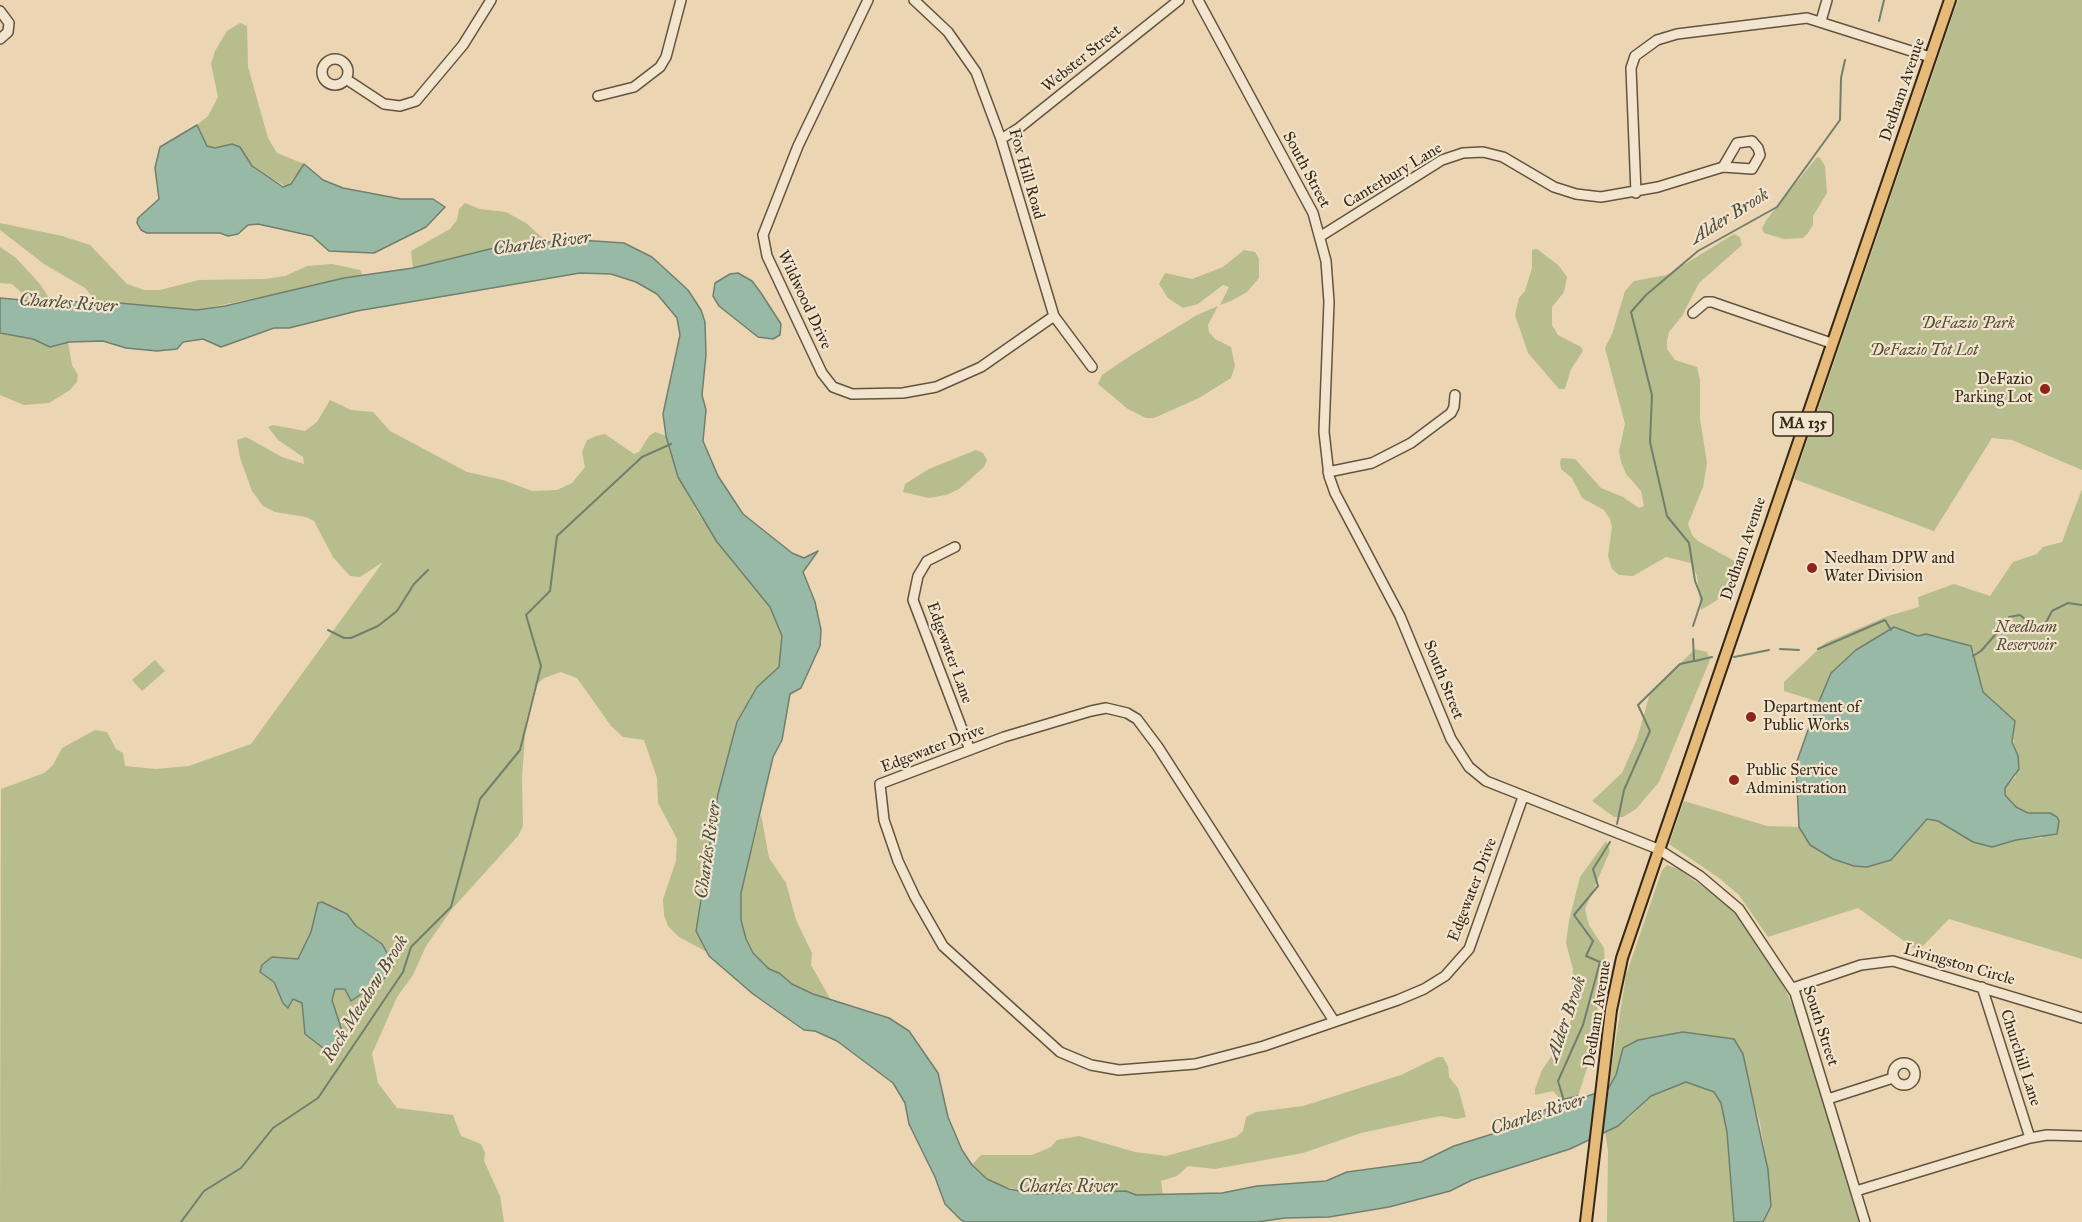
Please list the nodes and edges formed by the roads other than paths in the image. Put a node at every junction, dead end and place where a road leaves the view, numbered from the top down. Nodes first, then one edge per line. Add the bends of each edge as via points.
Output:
1 (491, 0) edge
2 (681, 0) edge
3 (868, 0) edge
4 (914, 0) edge
5 (1179, 0) edge
6 (1198, 0) edge
7 (1827, 0) edge
8 (1950, 0) edge
9 (0, 11) edge
10 (1821, 21) junction
11 (0, 39) edge
12 (1930, 57) junction
13 (346, 79) dead end
14 (598, 96) dead end
15 (1001, 138) junction
16 (1723, 167) dead end
17 (1636, 193) junction
18 (1321, 236) junction
19 (1693, 313) dead end
20 (1054, 316) junction
21 (1832, 343) junction
22 (1092, 367) dead end
23 (1455, 395) dead end
24 (1329, 472) junction
25 (955, 547) dead end
26 (970, 750) junction
27 (1523, 798) junction
28 (1658, 849) junction
29 (1982, 987) junction
30 (1793, 988) junction
31 (2082, 1018) edge
32 (1334, 1022) junction
33 (1893, 1078) dead end
34 (1828, 1099) junction
35 (2082, 1136) edge
36 (2030, 1138) junction
37 (1856, 1191) junction
38 (1586, 1222) edge
39 (1865, 1222) edge

1 - 13 street via 463,45 416,100 400,106 384,104
2 - 14 street via 660,67 634,87
3 - 20 street, Wildwood Drive via 798,146 763,235 766,256 822,373 832,387 852,394 930,389 981,367
4 - 15 street, Fox Hill Road via 938,21 969,60
5 - 15 street, Webster Street via 1019,128
6 - 18 street, South Street via 1313,213
7 - 10 street
8 - 12 main road, Dedham Avenue / MA 135
9 - 11 street via 9,23 8,32
10 - 12 street
10 - 17 street via 1801,18 1677,34 1657,40 1635,56 1630,81
12 - 21 main road, Dedham Avenue / MA 135
15 - 20 street, Fox Hill Road
16 - 17 street, Canterbury Lane
17 - 18 street, Canterbury Lane via 1601,197 1576,194 1554,187 1503,157 1463,153 1442,160
18 - 24 street, South Street via 1329,302 1324,432
19 - 21 street via 1708,301
20 - 22 street, Fox Hill Road
21 - 28 main road, Dedham Avenue / MA 135
23 - 24 street via 1451,412 1411,443 1372,463
24 - 27 street, South Street via 1335,493 1401,616 1455,747 1481,778
25 - 26 street, Edgewater Lane via 927,561 918,576 914,600
26 - 32 street, Edgewater Drive via 1106,708 1137,719
26 - 32 street, Edgewater Drive via 880,784 884,820 915,897 943,946 1060,1052 1091,1065 1150,1070 1225,1057
27 - 28 street, South Street
27 - 32 street, Edgewater Drive via 1469,949 1458,963 1424,989
28 - 30 street, South Street via 1729,898
28 - 38 main road, Dedham Avenue / MA 135 via 1617,976
29 - 30 street, Livingston Circle via 1899,962 1882,961
29 - 31 street, Livingston Circle
29 - 36 street, Churchill Lane
30 - 34 street, South Street
33 - 34 street
34 - 37 street, South Street
35 - 36 street
36 - 37 street
37 - 39 street, South Street

